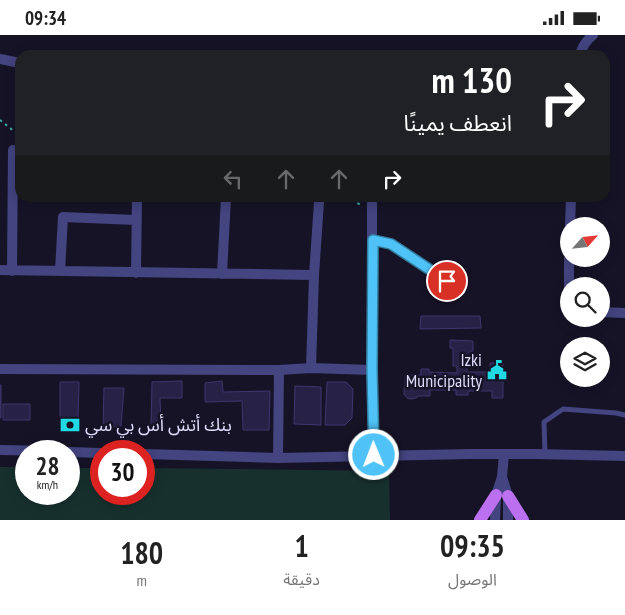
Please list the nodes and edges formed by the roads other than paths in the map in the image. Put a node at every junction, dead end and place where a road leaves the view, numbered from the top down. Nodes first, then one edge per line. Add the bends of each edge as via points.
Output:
1 (593, 35) edge
2 (582, 50) edge
3 (0, 59) edge
4 (15, 62) edge
5 (13, 150) dead end
6 (137, 202) edge
7 (226, 202) edge
8 (319, 202) dead end
9 (372, 202) edge
10 (571, 202) edge
11 (570, 217) edge
12 (136, 220) junction
13 (373, 240) junction
14 (0, 270) edge
15 (12, 271) junction
16 (60, 271) junction
17 (136, 273) junction
18 (222, 274) junction
19 (314, 275) junction
20 (461, 290) dead end
21 (610, 312) edge
22 (625, 313) edge
23 (311, 367) junction
24 (0, 369) edge
25 (279, 370) junction
26 (372, 370) junction
27 (625, 415) edge
28 (0, 450) edge
29 (15, 450) edge
30 (155, 454) edge
31 (504, 454) junction
32 (545, 454) junction
33 (374, 455) junction
34 (625, 456) edge
35 (278, 458) junction
36 (502, 495) junction
37 (480, 520) edge
38 (495, 520) edge
39 (508, 520) edge
40 (523, 520) edge

1 - 2 street
3 - 4 street
5 - 15 street
6 - 12 street
7 - 18 street
8 - 19 street
9 - 13 street
10 - 11 street
12 - 16 street via 63,217
12 - 17 street
13 - 20 street via 391,244
13 - 26 street
14 - 15 street
15 - 16 street
16 - 17 street
17 - 18 street
18 - 19 street
19 - 23 street
21 - 22 street
23 - 25 street
23 - 26 street
24 - 25 street
25 - 35 street
26 - 33 street
27 - 32 lane via 564,409 544,422
28 - 29 street
30 - 35 street
31 - 32 street
31 - 33 street
31 - 36 street
32 - 34 street
33 - 35 street
36 - 37 main road
36 - 38 street
36 - 39 street
36 - 40 main road

